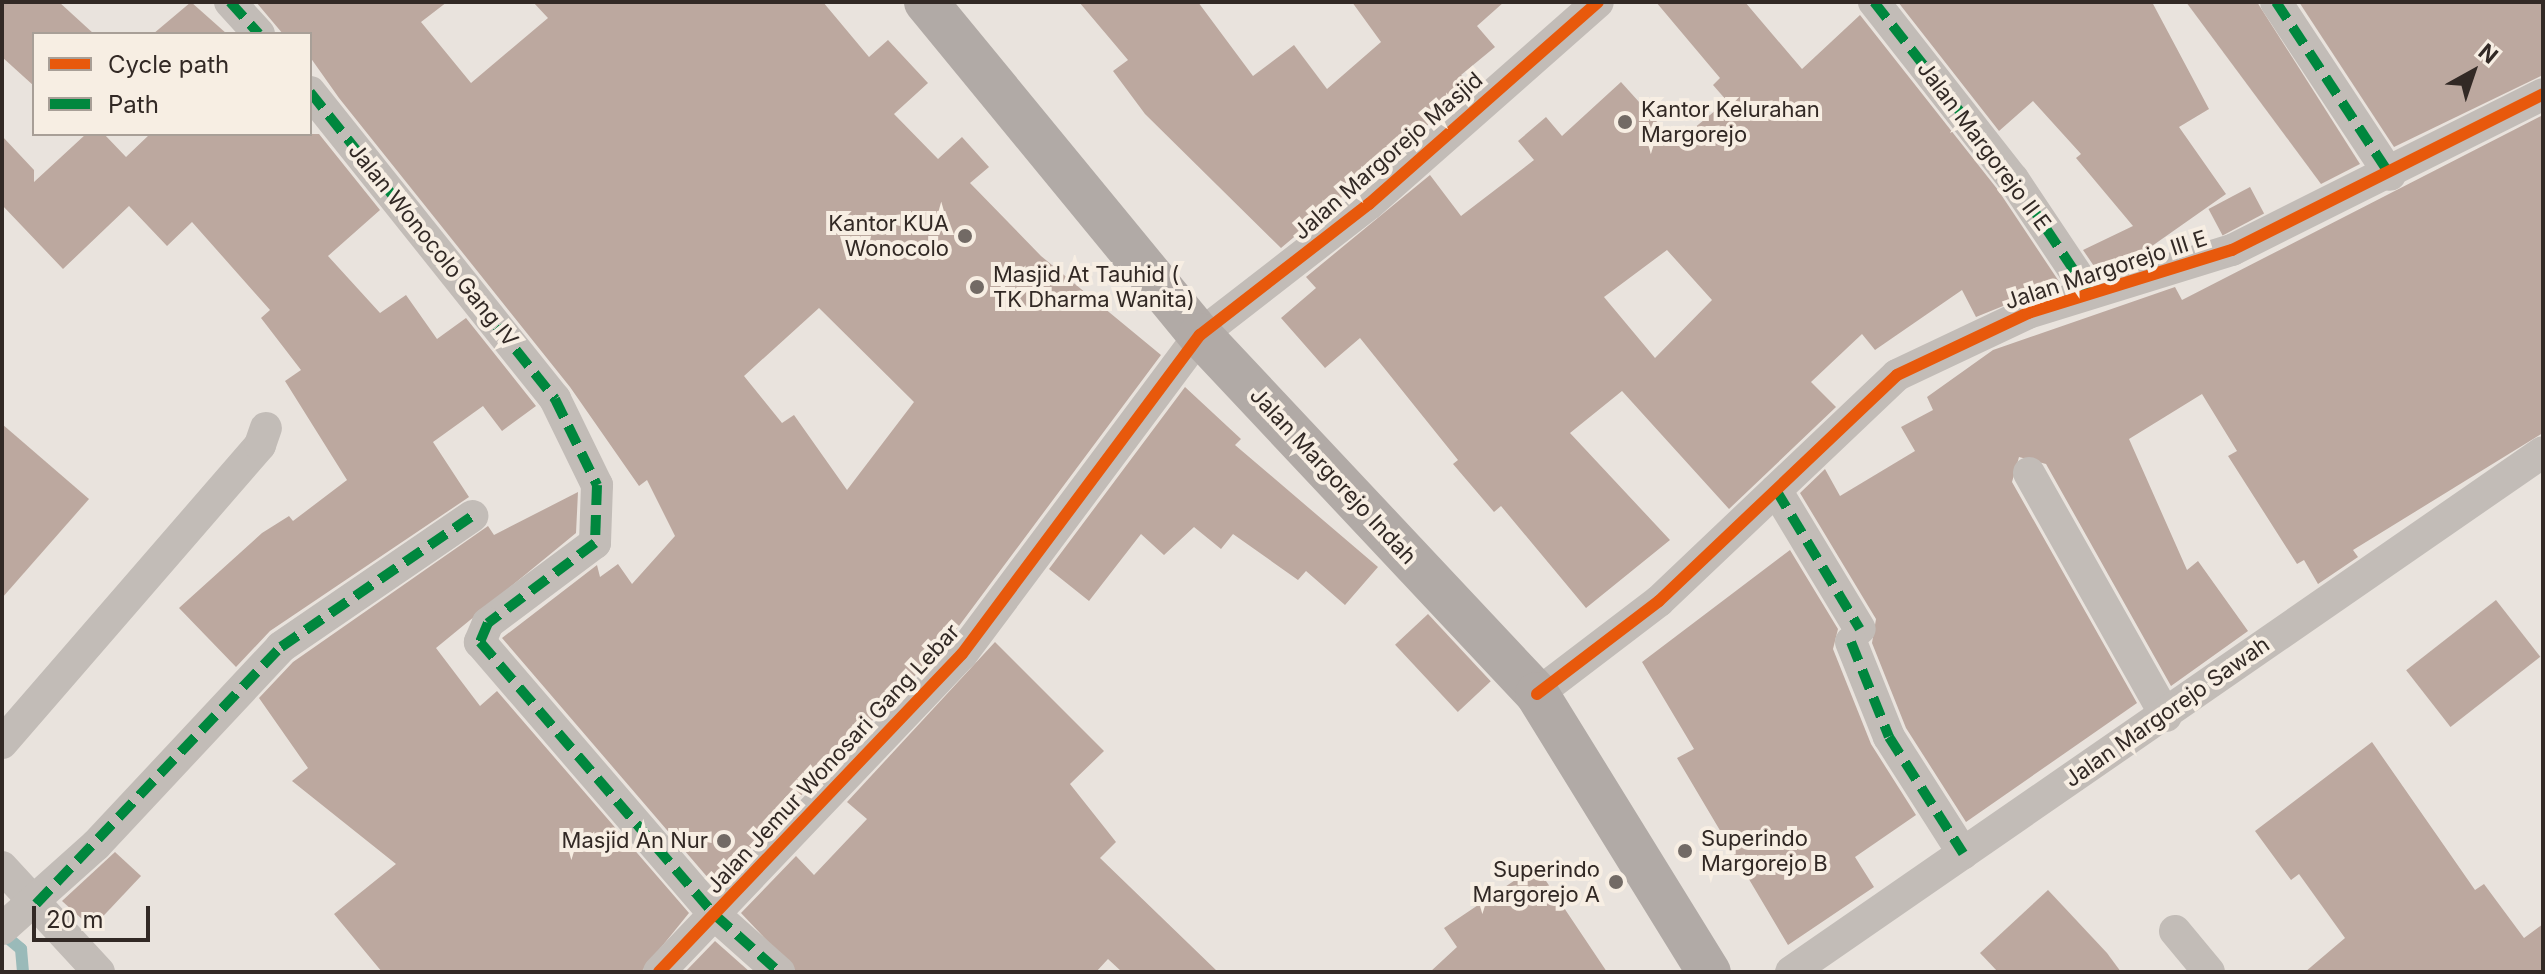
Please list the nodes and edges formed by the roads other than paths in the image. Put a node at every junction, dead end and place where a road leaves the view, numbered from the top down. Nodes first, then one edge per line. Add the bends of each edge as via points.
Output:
1 (230, 2) edge
2 (926, 2) edge
3 (1598, 2) edge
4 (1874, 2) edge
5 (2276, 2) edge
6 (257, 32) edge
7 (2543, 94) edge
8 (312, 95) edge
9 (2390, 175) junction
10 (2089, 293) junction
11 (1200, 335) junction
12 (266, 428) dead end
13 (2543, 452) edge
14 (2029, 473) dead end
15 (1776, 490) junction
16 (472, 516) dead end
17 (1537, 694) junction
18 (2166, 716) junction
19 (2, 743) edge
20 (1963, 853) junction
21 (2, 867) edge
22 (715, 915) junction
23 (17, 918) edge
24 (2175, 931) dead end
25 (99, 972) edge
26 (659, 972) edge
27 (779, 972) edge
28 (1709, 972) edge
29 (1791, 972) edge
30 (2209, 972) edge

1 - 6 street
2 - 11 main road, Jalan Margorejo Indah
3 - 11 street, Jalan Margorejo Masjid via 1369,204
4 - 10 street, Jalan Margorejo II E via 2013,179
5 - 9 street
7 - 9 street, Jalan Margorejo III E
8 - 22 street, Jalan Wonocolo Gang IV via 555,399 597,485 595,543 488,623 480,642
9 - 10 street, Jalan Margorejo III E via 2232,250
10 - 15 street, Jalan Margorejo III E via 1897,375
11 - 17 main road, Jalan Margorejo Indah
11 - 22 street, Jalan Jemur Wonosari Gang Lebar via 962,654
12 - 19 street via 260,445
13 - 18 street, Jalan Margorejo Sawah
14 - 18 street
15 - 17 street, Jalan Margorejo III E via 1659,601
15 - 20 street via 1856,636 1889,737
16 - 23 street via 281,647
17 - 28 main road, Jalan Margorejo Indah
18 - 20 street, Jalan Margorejo Sawah
20 - 29 street, Jalan Margorejo Sawah
21 - 23 street
22 - 26 street, Jalan Jemur Wonosari Gang Lebar
22 - 27 street
23 - 25 street
24 - 30 street

